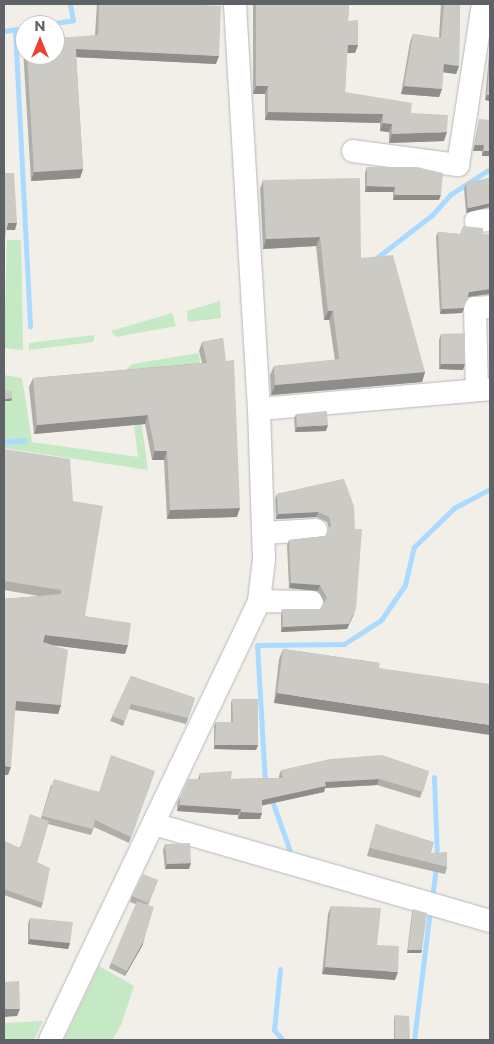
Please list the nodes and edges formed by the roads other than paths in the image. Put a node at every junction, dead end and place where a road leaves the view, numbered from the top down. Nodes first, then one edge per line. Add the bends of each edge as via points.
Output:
1 (236, 4) edge
2 (482, 4) edge
3 (481, 80) edge
4 (353, 151) dead end
5 (490, 307) edge
6 (484, 389) edge
7 (259, 409) junction
8 (316, 530) dead end
9 (263, 533) junction
10 (259, 601) junction
11 (312, 602) dead end
12 (154, 824) junction
13 (490, 921) edge
14 (50, 1040) edge

1 - 7 street
2 - 3 street
3 - 4 street via 458,164
5 - 6 street via 475,308
6 - 7 street
7 - 9 street
8 - 9 street
9 - 10 street
10 - 11 street
10 - 12 street
12 - 13 street
12 - 14 street

